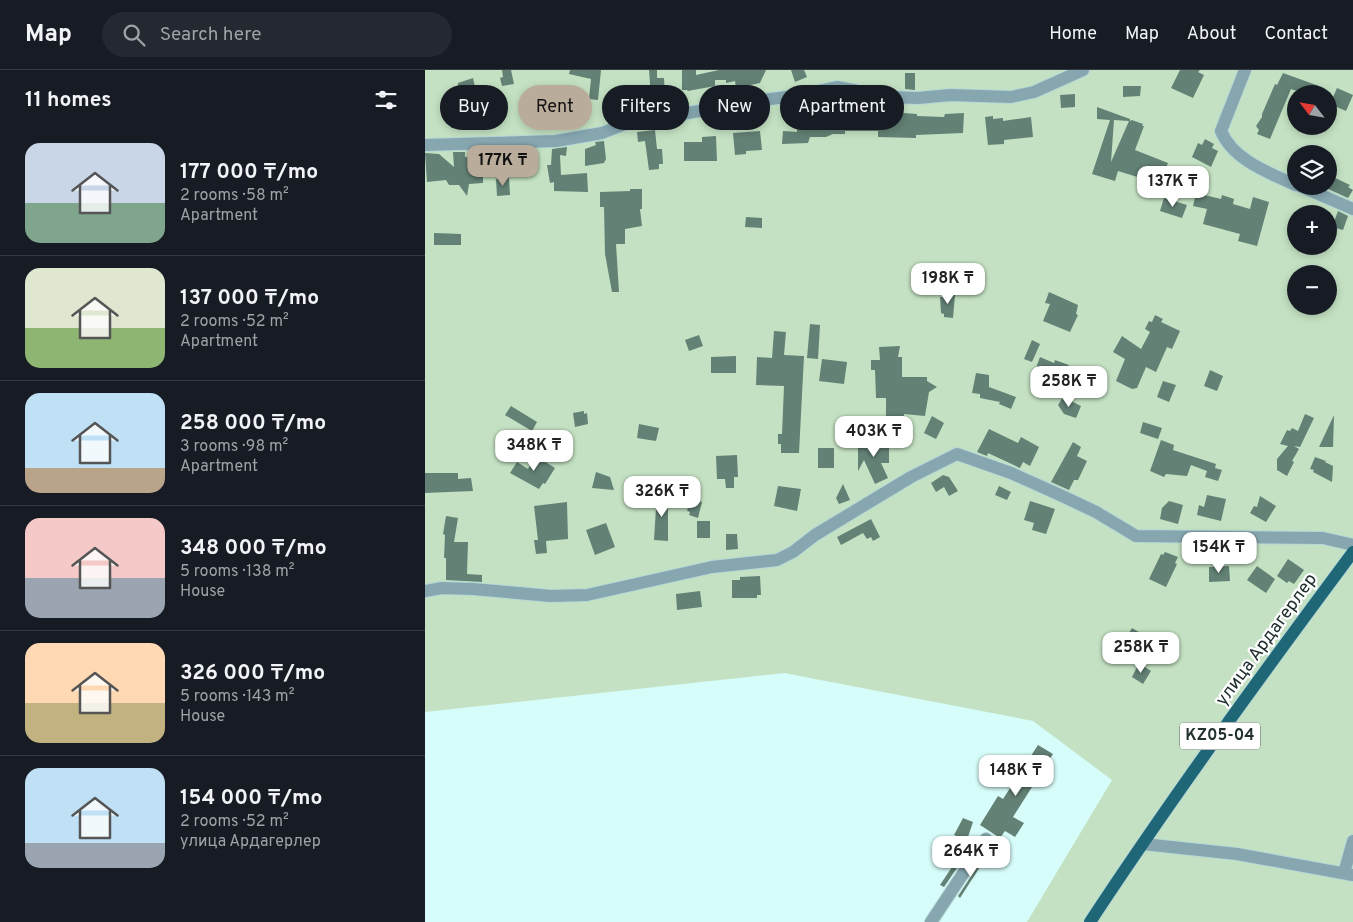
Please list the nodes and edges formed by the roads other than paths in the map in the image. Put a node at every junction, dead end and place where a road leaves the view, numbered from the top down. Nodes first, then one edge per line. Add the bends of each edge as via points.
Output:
1 (1083, 70) edge
2 (1245, 70) edge
3 (425, 144) edge
4 (1287, 180) edge
5 (1321, 195) edge
6 (1353, 209) edge
7 (1353, 545) edge
8 (1353, 552) edge
9 (425, 591) edge
10 (986, 839) dead end
11 (1353, 841) edge
12 (1143, 844) junction
13 (1348, 874) edge
14 (931, 922) edge
15 (1090, 922) edge

1 - 3 street via 1034,92 1011,97 889,97 837,87 625,124 556,141
2 - 4 street via 1221,130 1237,154
5 - 6 street
7 - 9 street via 1323,538 1136,536 1060,495 957,454 911,477 777,560 713,567 587,595 551,596 465,588
8 - 12 main road, улица Ардагерлер / KZ05-04
10 - 14 street
11 - 13 street
12 - 13 street via 1237,854
12 - 15 main road, улица Ардагерлер / KZ05-04

